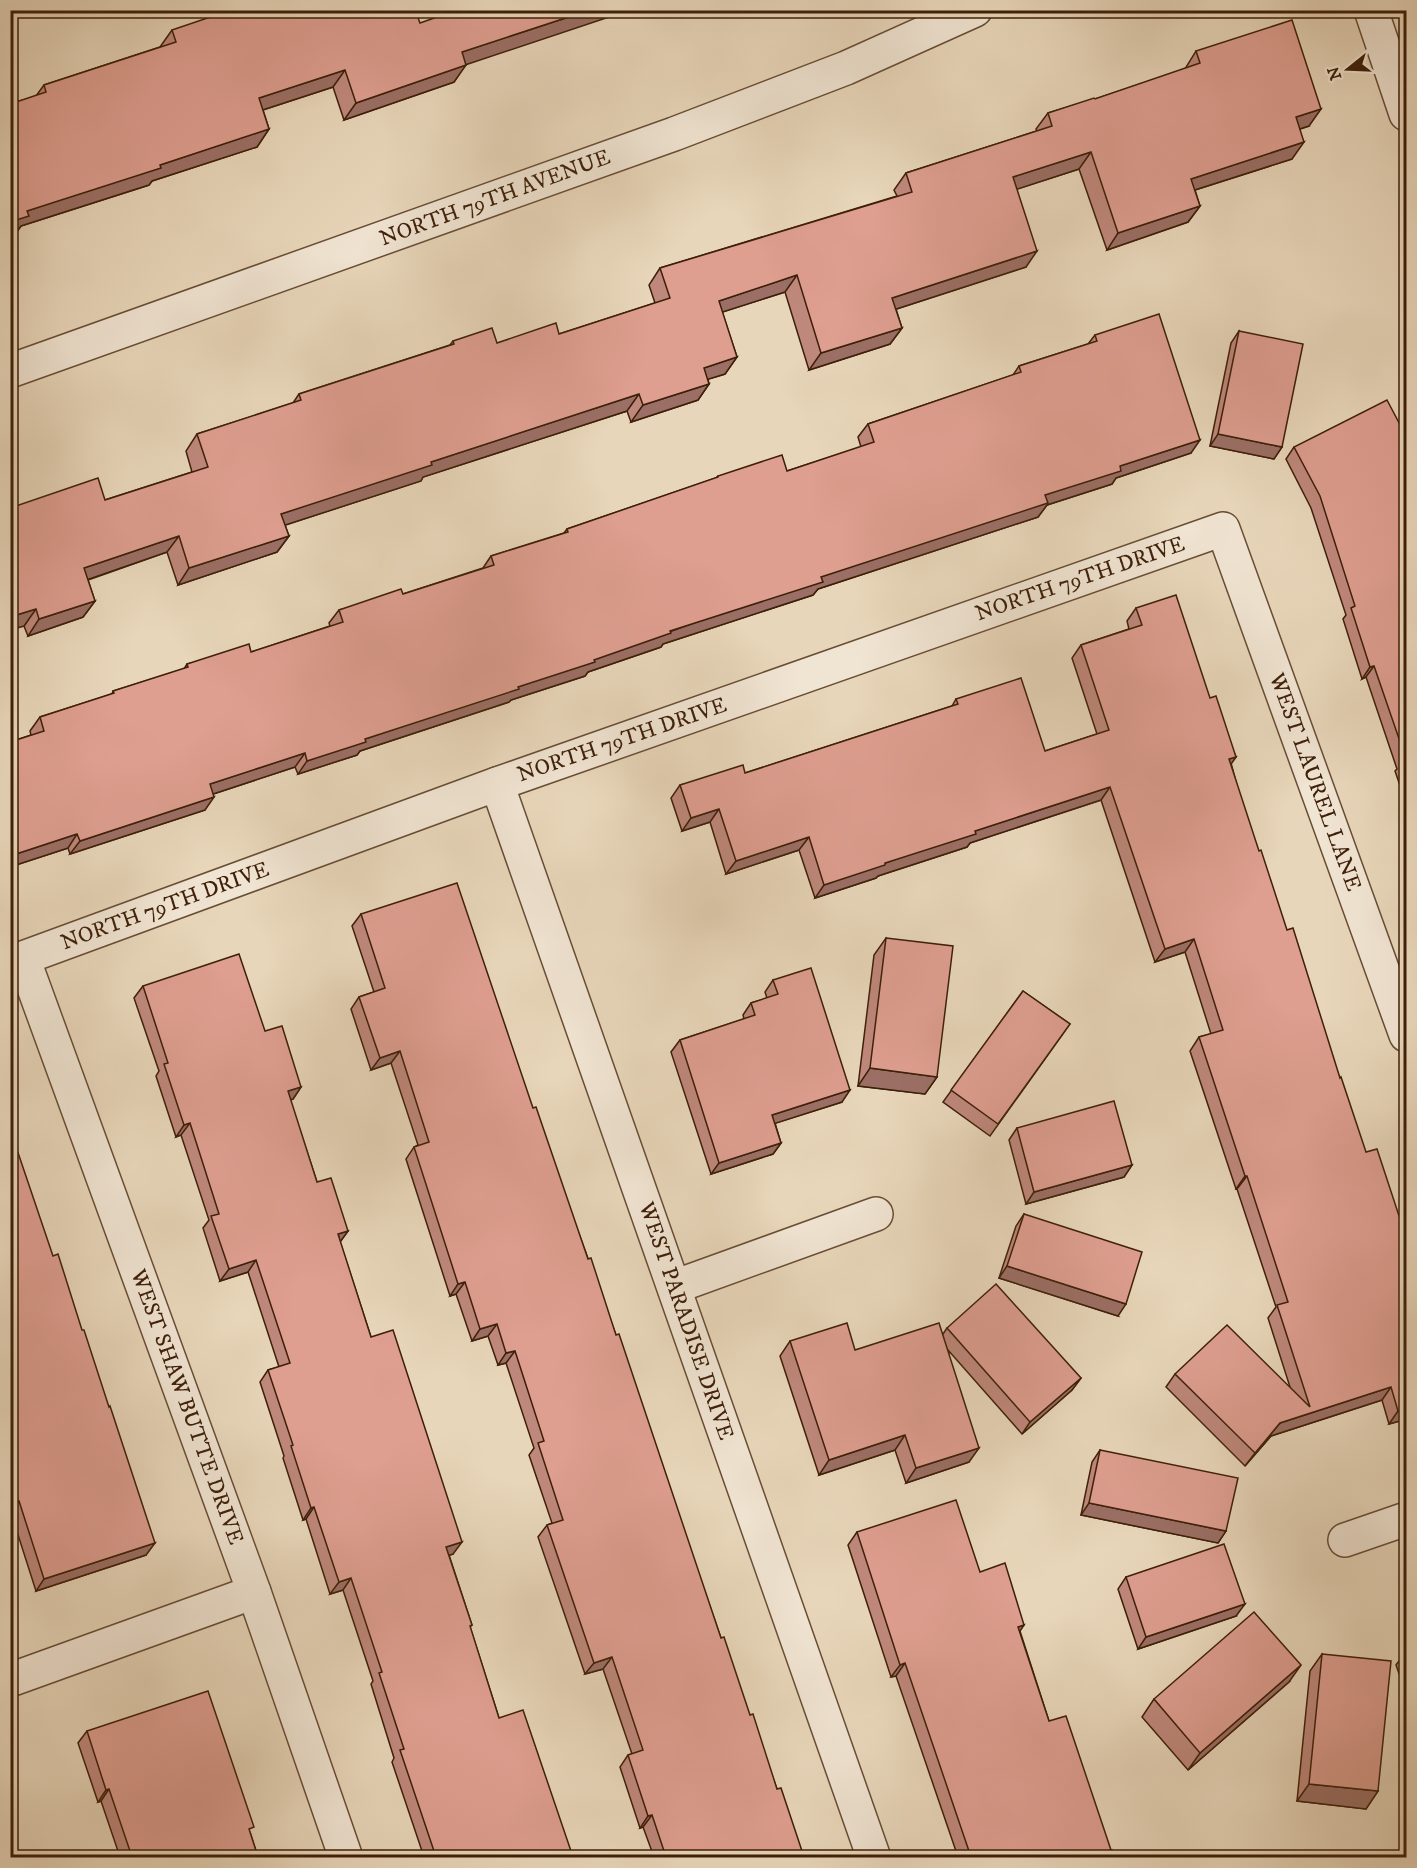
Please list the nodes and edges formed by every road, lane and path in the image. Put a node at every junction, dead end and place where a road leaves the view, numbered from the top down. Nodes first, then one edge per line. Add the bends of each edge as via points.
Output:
1 (975, 10) edge
2 (1371, 10) edge
3 (1407, 114) edge
4 (10, 371) edge
5 (1223, 529) joint
6 (497, 784) junction
7 (23, 958) joint
8 (1407, 1035) edge
9 (876, 1214) dead end
10 (674, 1287) junction
11 (1407, 1519) edge
12 (1345, 1540) dead end
13 (254, 1592) junction
14 (10, 1680) edge
15 (345, 1857) edge
16 (874, 1857) edge

1 - 4 street, NORTH 79TH AVENUE via 846,68 674,134
2 - 3 street
5 - 6 street, NORTH 79TH DRIVE
5 - 8 street, WEST LAUREL LANE
6 - 7 street, NORTH 79TH DRIVE
6 - 10 street, WEST PARADISE DRIVE
7 - 13 street, WEST SHAW BUTTE DRIVE
9 - 10 street
10 - 16 street, WEST PARADISE DRIVE
11 - 12 street
13 - 14 street
13 - 15 street, WEST SHAW BUTTE DRIVE

